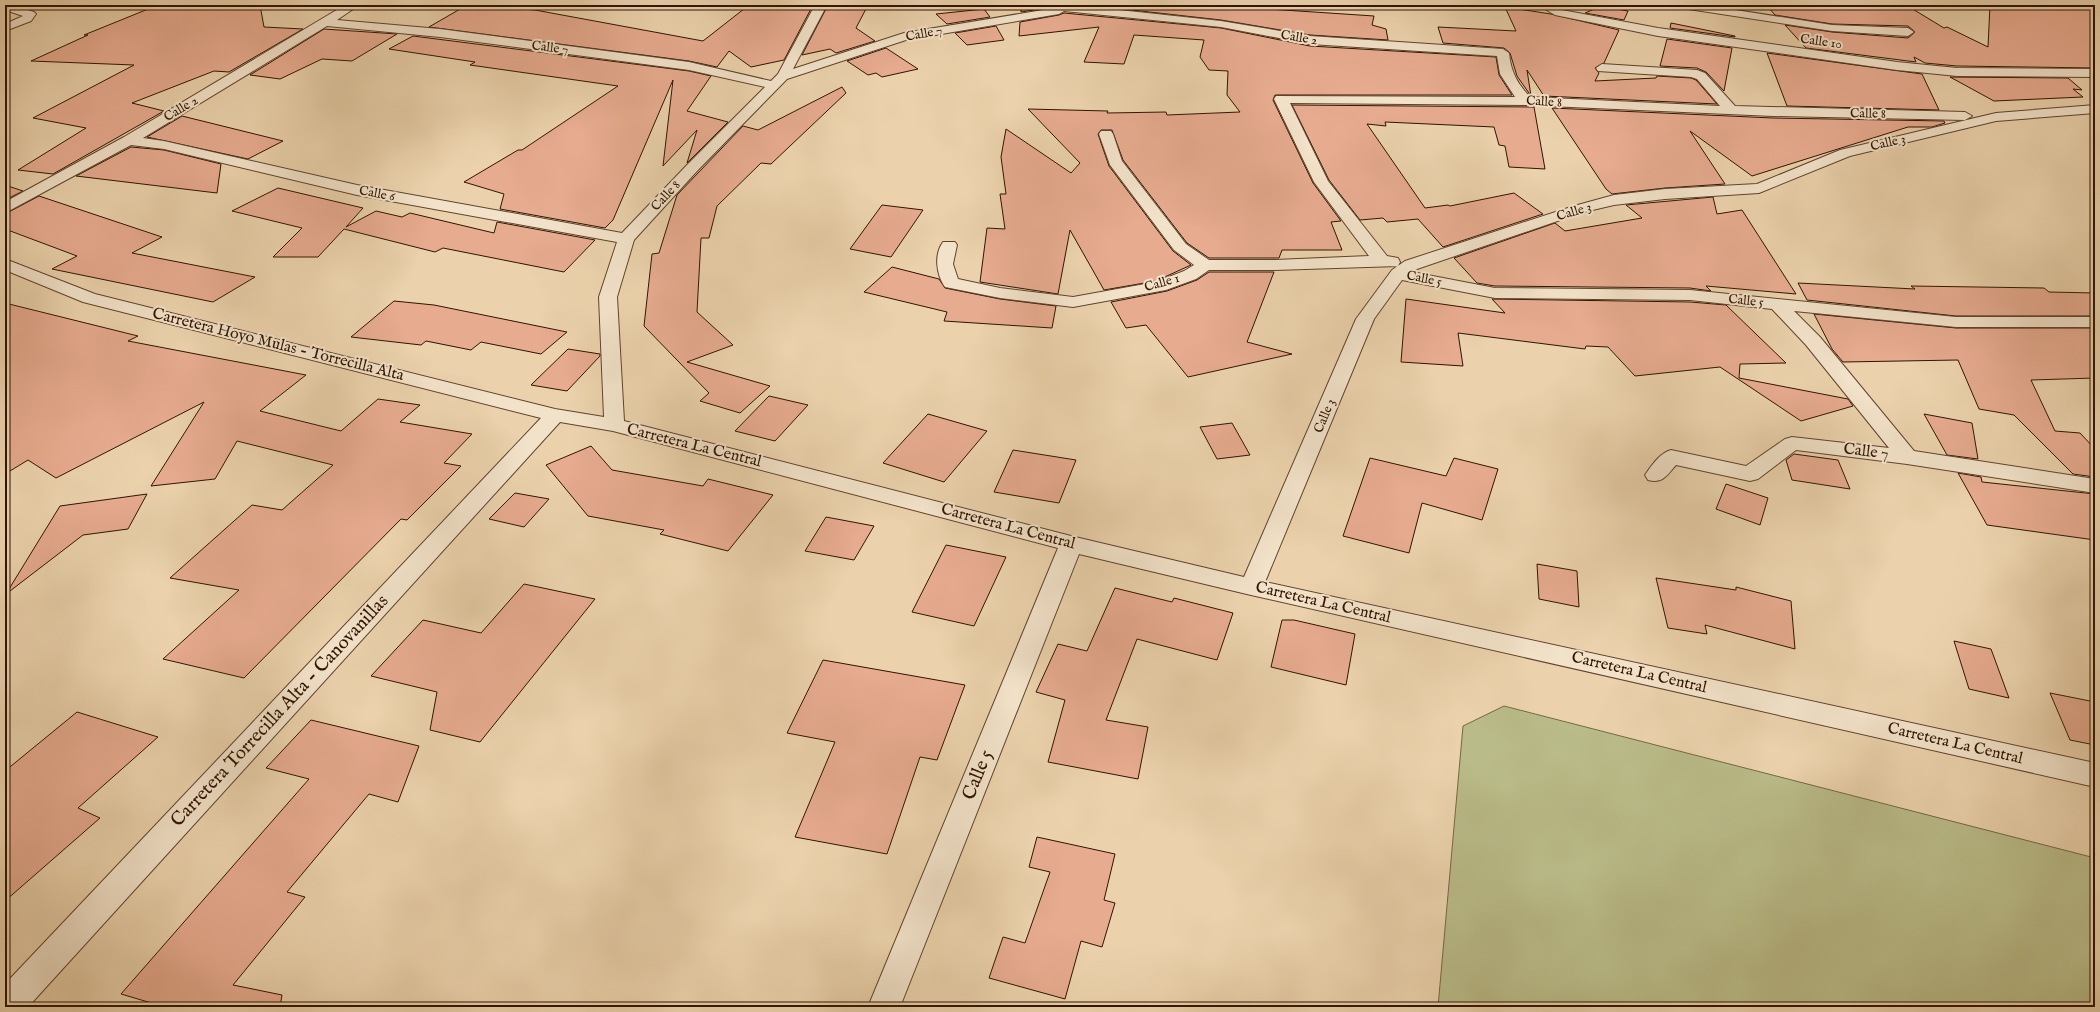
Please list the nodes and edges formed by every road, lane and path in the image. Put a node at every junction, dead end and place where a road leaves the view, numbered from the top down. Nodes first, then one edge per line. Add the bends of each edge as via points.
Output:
1 (353, 5) edge
2 (820, 5) edge
3 (1041, 5) edge
4 (1550, 5) edge
5 (1682, 5) edge
6 (1725, 5) edge
7 (5, 6) edge
8 (1070, 9) junction
9 (1709, 10) junction
10 (325, 22) junction
11 (5, 28) edge
12 (1908, 32) dead end
13 (1602, 68) dead end
14 (2095, 73) edge
15 (778, 80) junction
16 (1526, 101) junction
17 (2095, 109) edge
18 (1731, 110) junction
19 (1996, 117) junction
20 (1106, 134) dead end
21 (129, 140) junction
22 (5, 208) edge
23 (626, 239) junction
24 (949, 245) dead end
25 (1381, 260) junction
26 (5, 264) edge
27 (1205, 265) junction
28 (1405, 270) junction
29 (1777, 304) junction
30 (2095, 322) edge
31 (555, 415) junction
32 (614, 426) junction
33 (1907, 457) junction
34 (1656, 475) dead end
35 (2095, 486) edge
36 (1071, 544) junction
37 (1251, 587) junction
38 (2095, 774) edge
39 (6, 1007) edge
40 (884, 1007) edge

1 - 10 street, Calle 2
2 - 15 street, Calle 8
3 - 8 street, Calle 2
4 - 14 street, Calle 10 via 1549,7 1559,12 1658,32 1897,66 1958,72
5 - 9 street
6 - 9 street
7 - 11 street via 30,14 27,19
8 - 15 street, Calle 7 via 904,37
8 - 16 street, Calle 2 via 1221,24 1310,40 1503,53 1508,80
9 - 12 street via 1832,28
10 - 15 street, Calle 7 via 440,33
10 - 21 street, Calle 2
13 - 18 street via 1693,73 1701,76
15 - 23 street, Calle 8
16 - 18 street, Calle 8
16 - 25 street, Calle 8 via 1281,99 1321,182
17 - 19 street, Calle 3
18 - 19 street, Calle 8
19 - 28 street, Calle 3 via 1845,153 1759,188 1665,194 1607,202 1579,209
20 - 27 street via 1115,162 1180,247
21 - 22 street, Calle 2
21 - 23 street, Calle 6 via 164,145 357,190
23 - 32 street, Calle 8 via 608,297
24 - 27 street, Calle 1 via 944,264 951,283 1000,293 1073,302 1160,286 1190,275
25 - 27 street
25 - 28 street
26 - 31 street, Carretera Hoyo Mulas - Torrecilla Alta via 89,298
28 - 29 street, Calle 5 via 1495,293 1690,295
28 - 37 street, Calle 3 via 1365,319
29 - 30 street, Calle 5 via 1956,322
29 - 33 street via 1813,341
31 - 32 street, Carretera La Central
31 - 39 street, Carretera Torrecilla Alta - Canovanillas
32 - 36 street, Carretera La Central
33 - 34 street, Calle 7 via 1792,443 1750,474 1671,457
33 - 35 street, Calle 7
36 - 37 street, Carretera La Central
36 - 40 street, Calle 5
37 - 38 street, Carretera La Central

